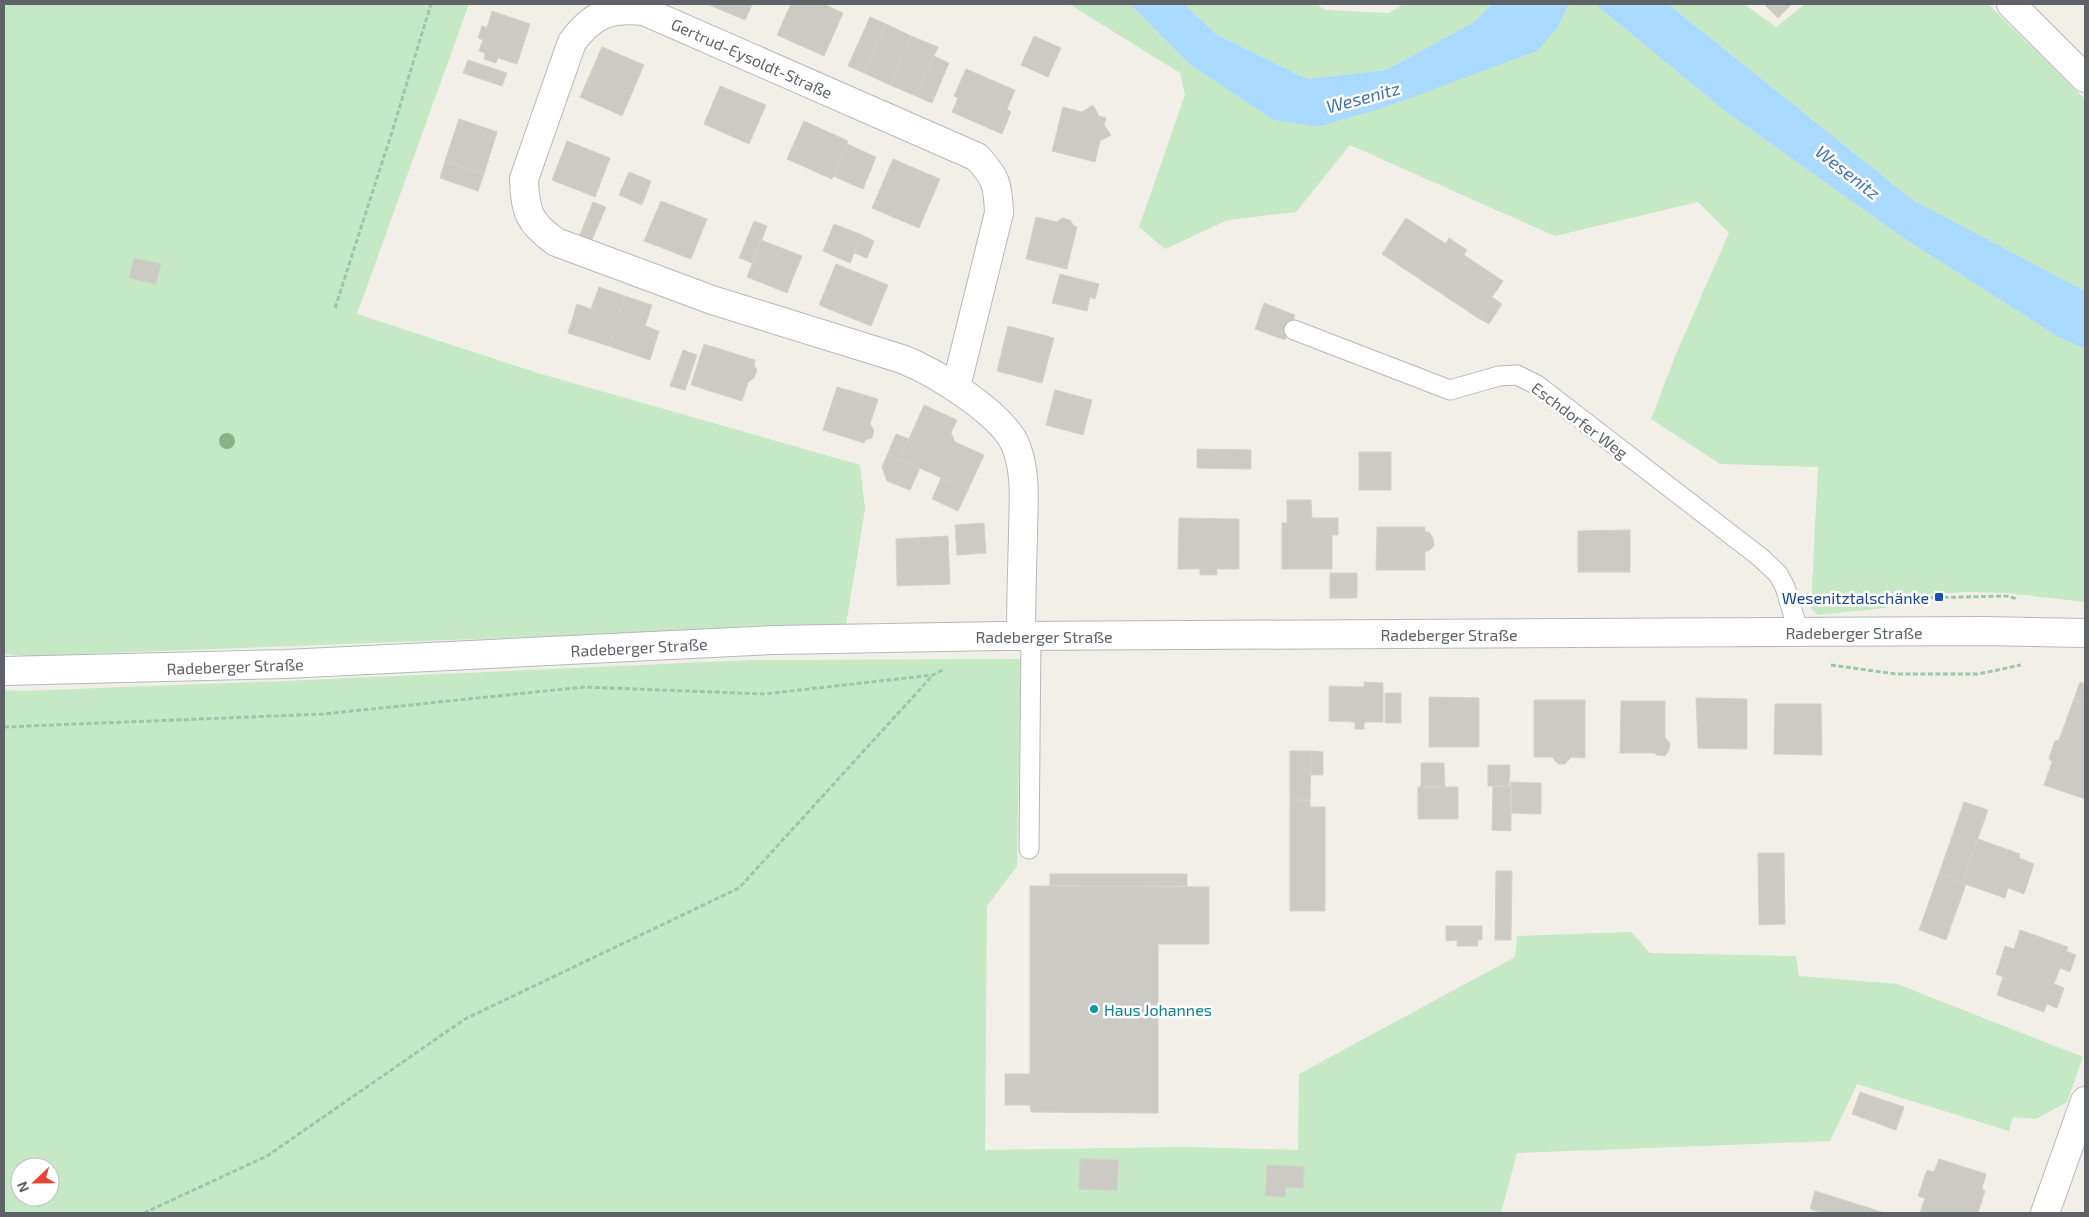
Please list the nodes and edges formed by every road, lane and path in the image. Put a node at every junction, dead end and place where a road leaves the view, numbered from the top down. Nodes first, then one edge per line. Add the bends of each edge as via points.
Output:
1 (431, 4) edge
2 (2011, 4) edge
3 (2085, 78) edge
4 (335, 308) dead end
5 (1294, 330) dead end
6 (956, 387) junction
7 (1799, 633) junction
8 (2085, 633) edge
9 (1026, 636) junction
10 (1826, 664) dead end
11 (2025, 664) dead end
12 (950, 665) dead end
13 (4, 671) edge
14 (933, 675) junction
15 (4, 727) edge
16 (1029, 850) dead end
17 (2085, 1100) edge
18 (144, 1213) edge
19 (2045, 1213) edge

1 - 4 path
2 - 3 street
5 - 7 lane, Eschdorfer Weg via 1450,390 1499,376 1517,375 1537,385 1778,574
6 - 6 street, Gertrud-Eysoldt-Straße via 999,213 999,194 993,175 977,157 644,11 622,9 600,15 584,27 572,42 524,180 524,203 541,231 556,242 712,300 902,359
6 - 9 street, Gertrud-Eysoldt-Straße via 1008,432 1017,448 1024,478
7 - 8 street, Radeberger Straße
7 - 9 street, Radeberger Straße
9 - 13 street, Radeberger Straße via 774,640 286,664
9 - 16 lane
10 - 11 path via 1896,674 1978,674
12 - 14 path
14 - 15 path via 764,694 584,688 323,714
14 - 18 path via 739,888 465,1019 266,1156
17 - 19 street

